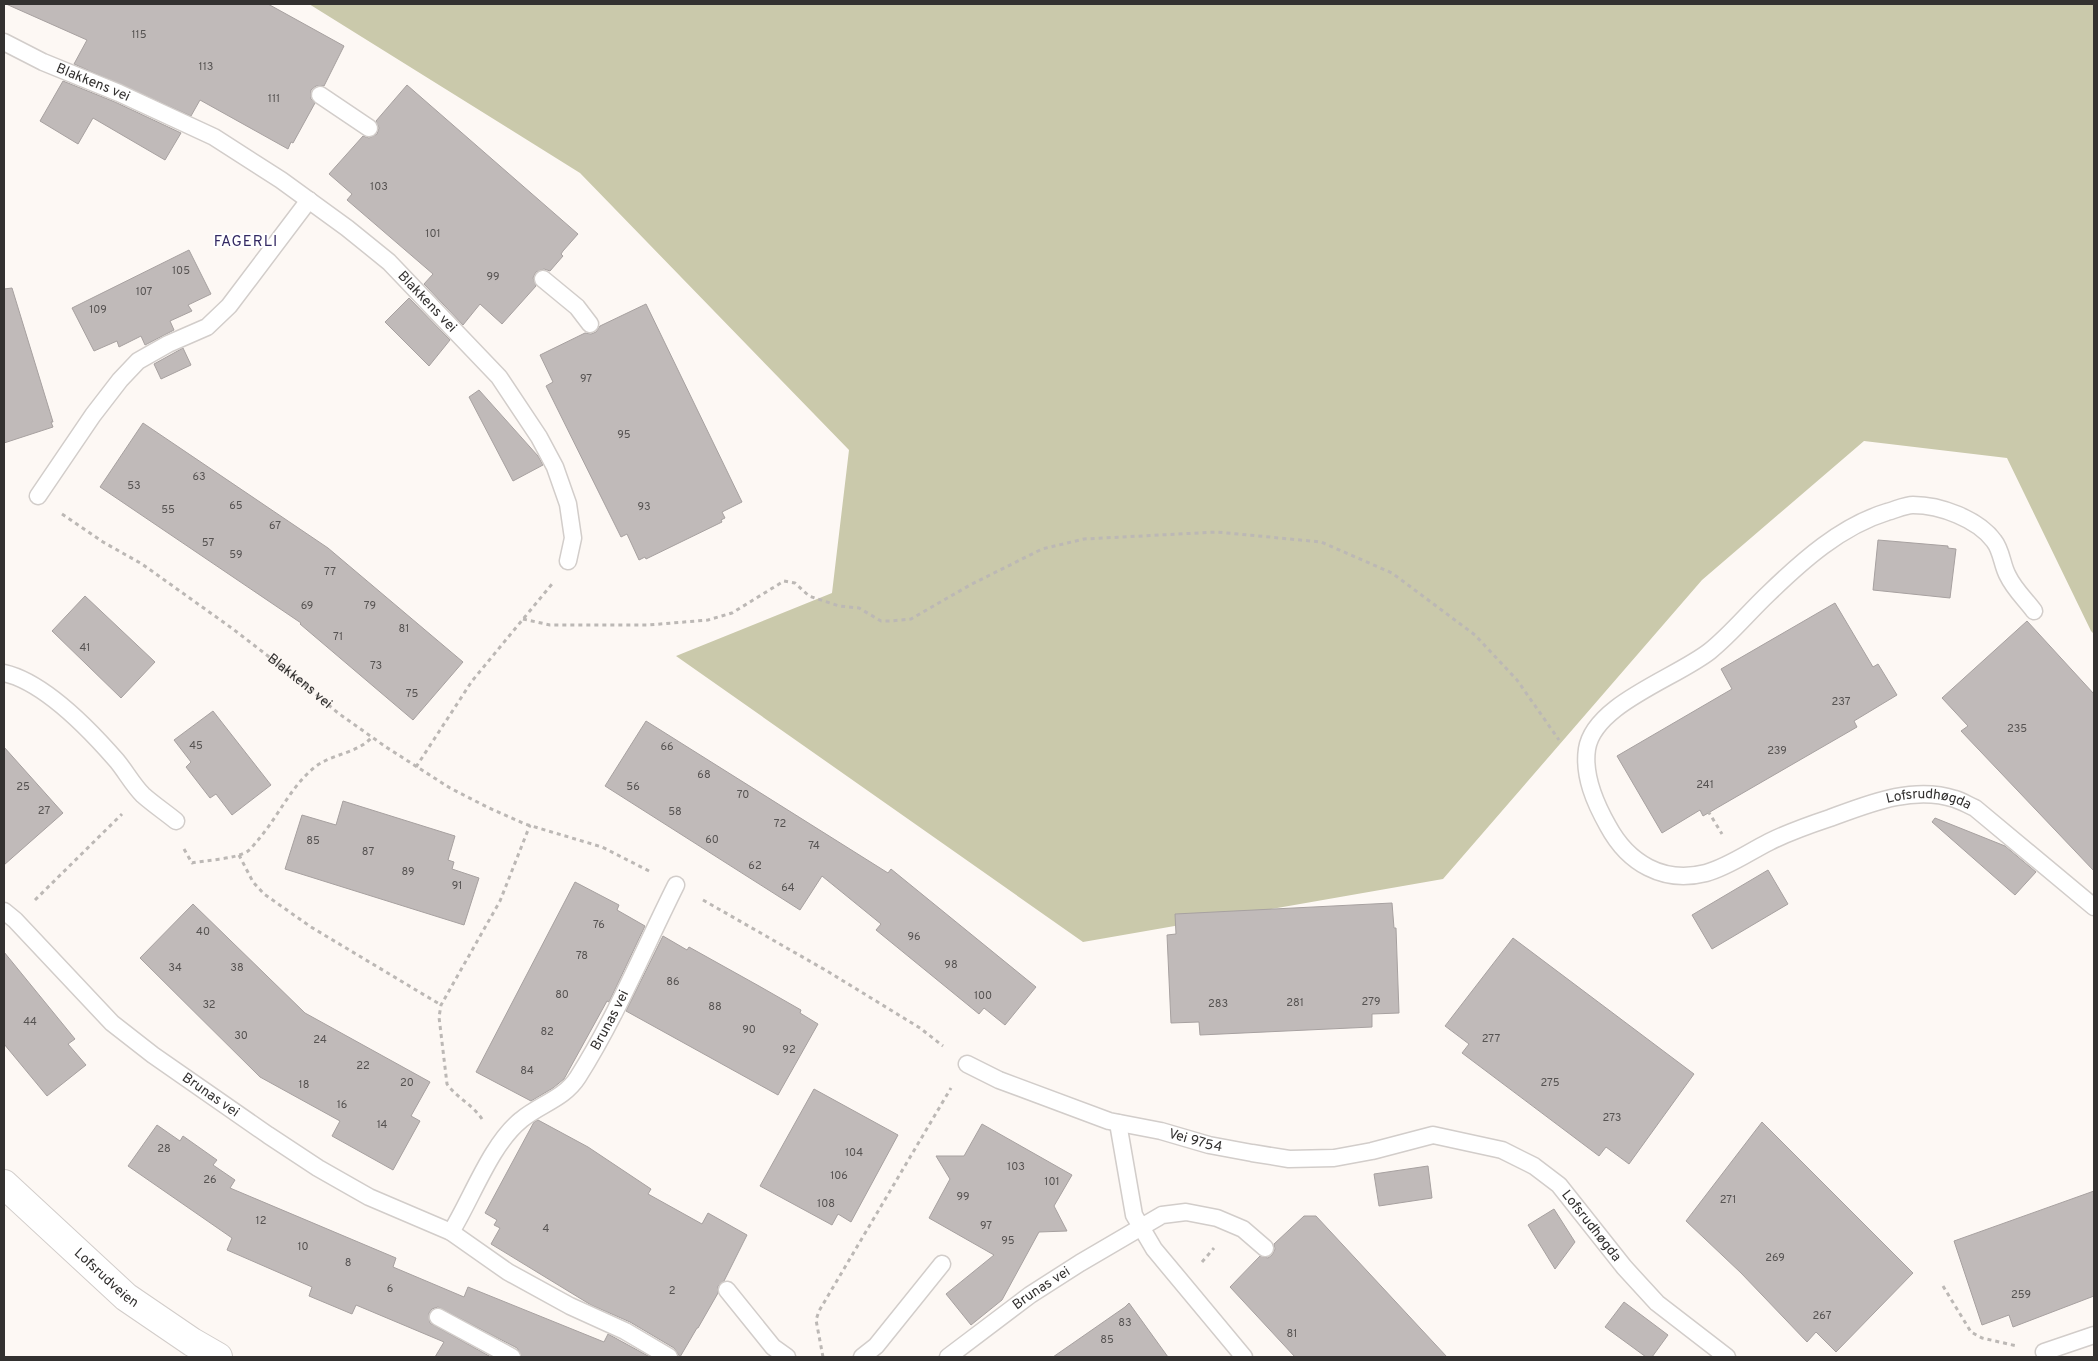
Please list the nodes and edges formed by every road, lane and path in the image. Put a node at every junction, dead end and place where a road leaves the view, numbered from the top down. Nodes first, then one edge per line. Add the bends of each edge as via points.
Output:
1 (4, 42) edge
2 (320, 95) dead end
3 (369, 128) dead end
4 (309, 200) junction
5 (543, 279) dead end
6 (590, 324) dead end
7 (38, 496) joint
8 (568, 561) joint
9 (2034, 611) dead end
10 (523, 619) junction
11 (4, 673) edge
12 (372, 737) junction
13 (416, 767) junction
14 (1589, 780) junction
15 (142, 794) junction
16 (176, 821) joint
17 (530, 825) junction
18 (239, 855) junction
19 (676, 885) junction
20 (2094, 907) edge
21 (10, 915) edge
22 (441, 1005) junction
23 (967, 1064) junction
24 (1118, 1123) junction
25 (1433, 1135) joint
26 (499, 1145) junction
27 (4, 1184) edge
28 (1141, 1227) junction
29 (451, 1232) junction
30 (1265, 1248) dead end
31 (1210, 1252) dead end
32 (942, 1264) dead end
33 (1199, 1265) dead end
34 (1943, 1286) dead end
35 (727, 1290) dead end
36 (438, 1317) dead end
37 (2094, 1335) edge
38 (2044, 1352) joint
39 (218, 1357) edge
40 (512, 1357) edge
41 (669, 1357) edge
42 (787, 1357) edge
43 (823, 1357) edge
44 (862, 1357) edge
45 (948, 1357) edge
46 (1244, 1357) edge
47 (1727, 1357) edge

1 - 4 lane, Blakkens vei via 214,137
2 - 3 lane
4 - 7 lane via 229,306 207,327 138,361 120,380
4 - 8 lane, Blakkens vei via 389,262 499,377 539,438 563,487 573,538
5 - 6 lane via 577,307
7 - 12 path, Blakkens vei via 233,629
8 - 10 path
9 - 14 lane, Lofsrudhøgda via 2008,578 1995,542 1972,521 1945,510 1912,505 1874,516 1828,542 1768,593 1707,653 1613,710 1589,739 1586,753
10 - 13 path via 472,681
10 - 14 path via 550,625 638,625 708,620 732,613 784,582 795,584 816,599 859,608 881,621 891,621 910,619 1042,549 1084,539 1216,532 1321,542 1392,573 1475,635 1517,680
11 - 15 lane via 28,680 51,697 95,736
12 - 13 path, Blakkens vei
12 - 18 path via 364,746 336,756 306,774 263,834 248,851
13 - 17 path, Blakkens vei via 489,808
14 - 20 lane, Lofsrudhøgda via 1595,803 1616,841 1645,868 1674,875 1708,872 1784,835 1880,800 1920,794 1954,798 1975,808
15 - 16 lane
15 - 21 path
16 - 18 path via 172,826 192,863
17 - 19 path, Blakkens vei via 602,848
17 - 22 path via 500,901
18 - 22 path via 253,882 264,894 311,927
19 - 23 path via 772,938 920,1028
19 - 26 lane, Brunas vei via 578,1078 568,1091 521,1120
21 - 29 lane, Brunas vei via 112,1023 153,1055 318,1168 369,1197
22 - 26 path via 439,1017 447,1084 452,1092 477,1111
23 - 24 lane, Vei 9754 via 999,1080
23 - 43 path via 819,1311 816,1320
24 - 25 lane, Vei 9754 via 1209,1145 1289,1159 1334,1158
24 - 28 lane via 1134,1215
25 - 47 lane, Lofsrudhøgda via 1502,1150 1534,1166 1559,1185 1657,1303
26 - 29 lane, Brunas vei
27 - 39 street, Lofsrudveien via 126,1297
28 - 30 lane, Brunas vei via 1162,1215 1186,1212 1217,1218 1243,1229
28 - 45 lane, Brunas vei via 1030,1295
28 - 46 lane via 1154,1249
29 - 41 lane, Brunas vei via 508,1272
31 - 33 path
32 - 44 lane via 876,1346
34 - 38 path via 1971,1332 1982,1338
35 - 42 lane via 774,1348
36 - 40 lane
37 - 38 lane

